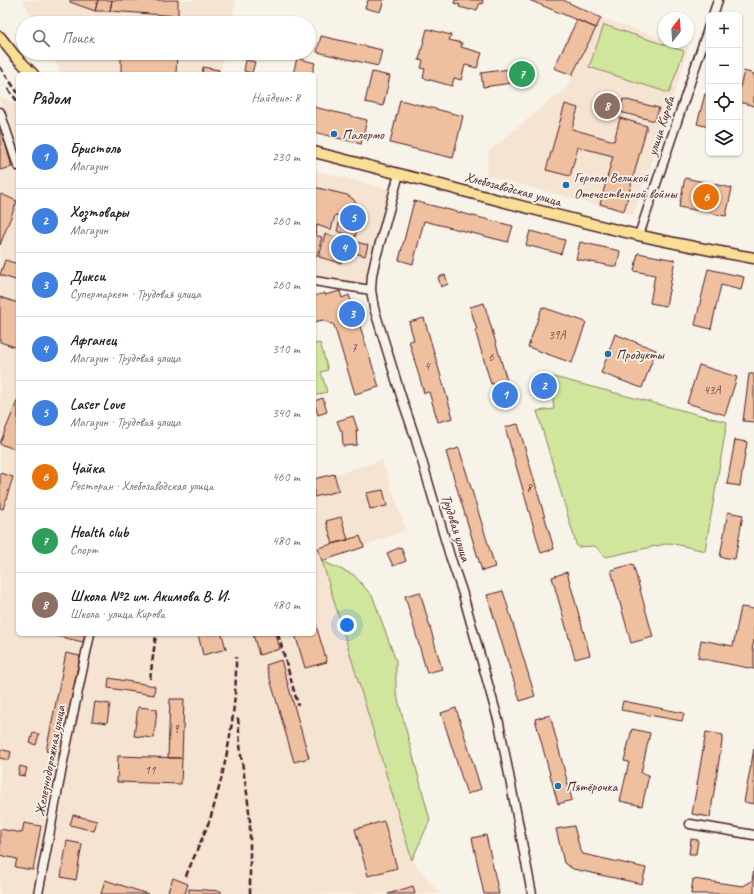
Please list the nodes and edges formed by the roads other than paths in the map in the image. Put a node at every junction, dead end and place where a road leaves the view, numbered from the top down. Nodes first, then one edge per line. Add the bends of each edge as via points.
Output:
1 (718, 0) edge
2 (714, 12) edge
3 (706, 35) edge
4 (0, 37) edge
5 (16, 58) edge
6 (18, 60) edge
7 (31, 72) edge
8 (0, 112) edge
9 (316, 153) edge
10 (16, 160) edge
11 (399, 174) junction
12 (639, 235) junction
13 (754, 258) edge
14 (316, 281) edge
15 (371, 290) junction
16 (90, 636) edge
17 (690, 824) dead end
18 (754, 835) edge
19 (38, 894) edge
20 (532, 894) edge

1 - 2 street
3 - 12 street, улица Кирова
4 - 5 main road
6 - 7 main road
8 - 10 street
9 - 11 main road, Хлебозаводская улица
11 - 12 main road, Хлебозаводская улица
11 - 15 street, Трудовая улица via 375,261
12 - 13 main road, Хлебозаводская улица
14 - 15 street
15 - 20 street, Трудовая улица via 374,308 462,591 499,723
16 - 19 street, Железнодорожная улица
17 - 18 street

